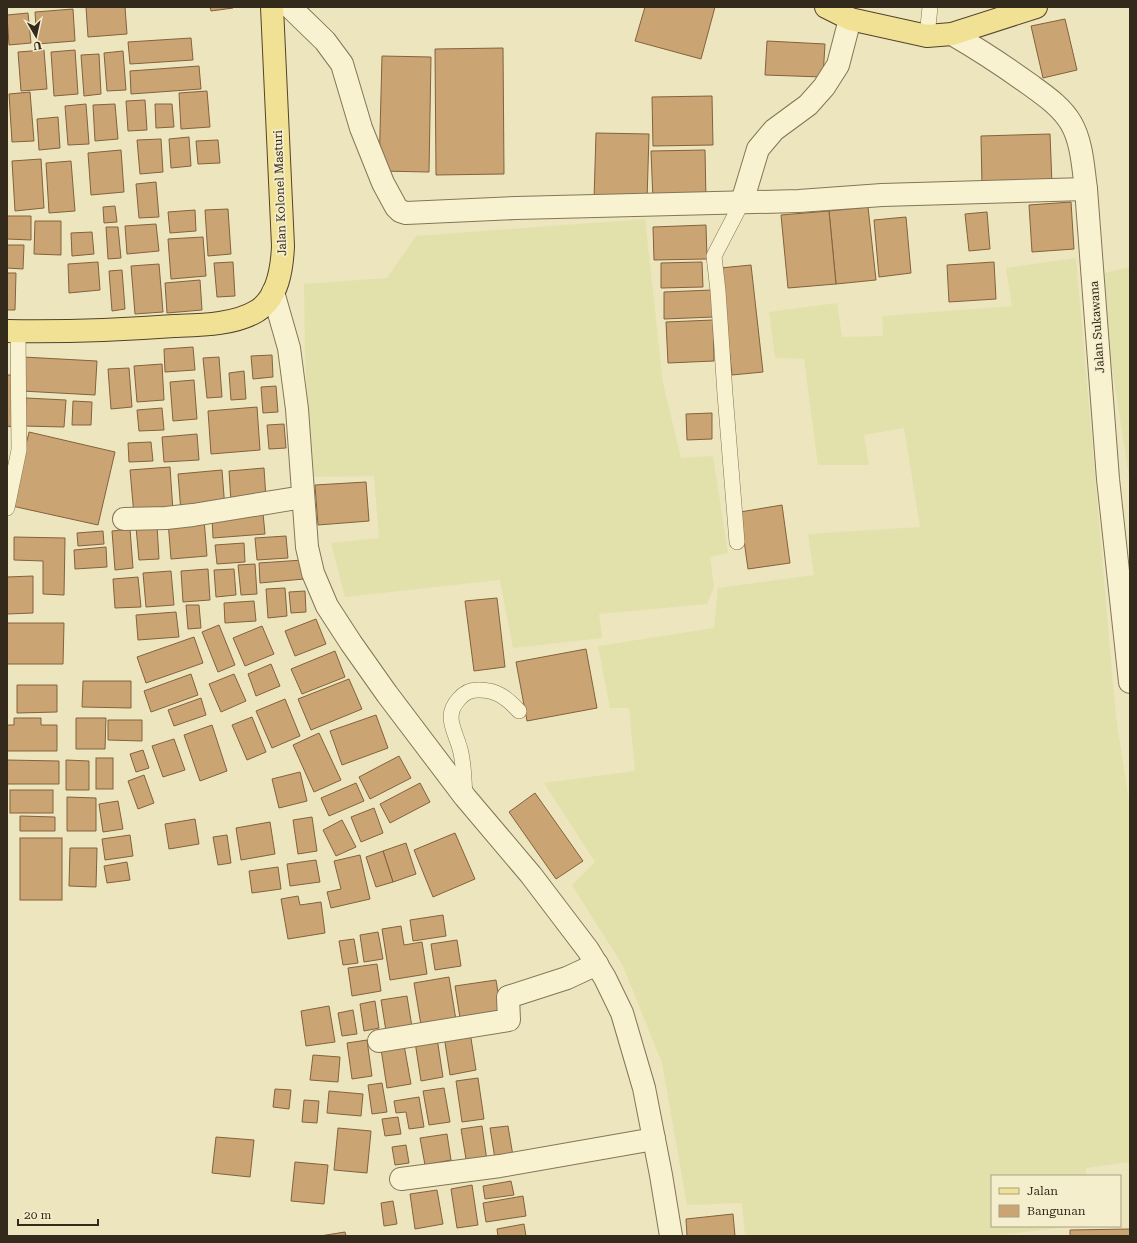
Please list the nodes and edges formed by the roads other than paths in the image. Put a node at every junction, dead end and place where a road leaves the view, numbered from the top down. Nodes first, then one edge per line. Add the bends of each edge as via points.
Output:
1 (272, 7) edge
2 (290, 7) edge
3 (826, 7) edge
4 (930, 7) edge
5 (1036, 7) edge
6 (850, 18) junction
7 (952, 34) junction
8 (927, 36) junction
9 (1086, 189) junction
10 (742, 202) junction
11 (273, 292) junction
12 (12, 331) edge
13 (303, 497) junction
14 (7, 508) edge
15 (124, 519) dead end
16 (737, 542) dead end
17 (1130, 682) edge
18 (519, 711) dead end
19 (465, 797) junction
20 (597, 964) junction
21 (379, 1041) dead end
22 (654, 1139) junction
23 (401, 1179) dead end
24 (671, 1236) edge

1 - 11 main road, Jalan Kolonel Masturi via 283,246 280,277
2 - 10 street via 325,40 342,64 361,128 383,183 400,211 411,214 516,208
3 - 6 main road
4 - 8 lane
5 - 7 main road
6 - 8 main road
6 - 10 street via 838,65 824,88 808,105 774,130 758,149
7 - 8 main road
7 - 9 street, Jalan Sukawana via 1020,77 1064,112 1077,137
9 - 10 street
9 - 17 street, Jalan Sukawana via 1108,478
10 - 16 lane via 714,256
11 - 12 main road, Jalan Kolonel Masturi via 258,311 220,323 122,330
11 - 13 street via 290,355 297,409
12 - 14 lane via 19,450
13 - 15 street via 193,515
13 - 19 street via 306,546 327,606 387,694
18 - 19 lane via 503,695 483,690 472,690 462,695 455,703 451,711 451,721 461,754
19 - 20 street via 531,875
20 - 21 street via 566,978 508,997 509,1020
20 - 22 street via 622,1013 644,1088
22 - 23 street via 500,1166
22 - 24 street

